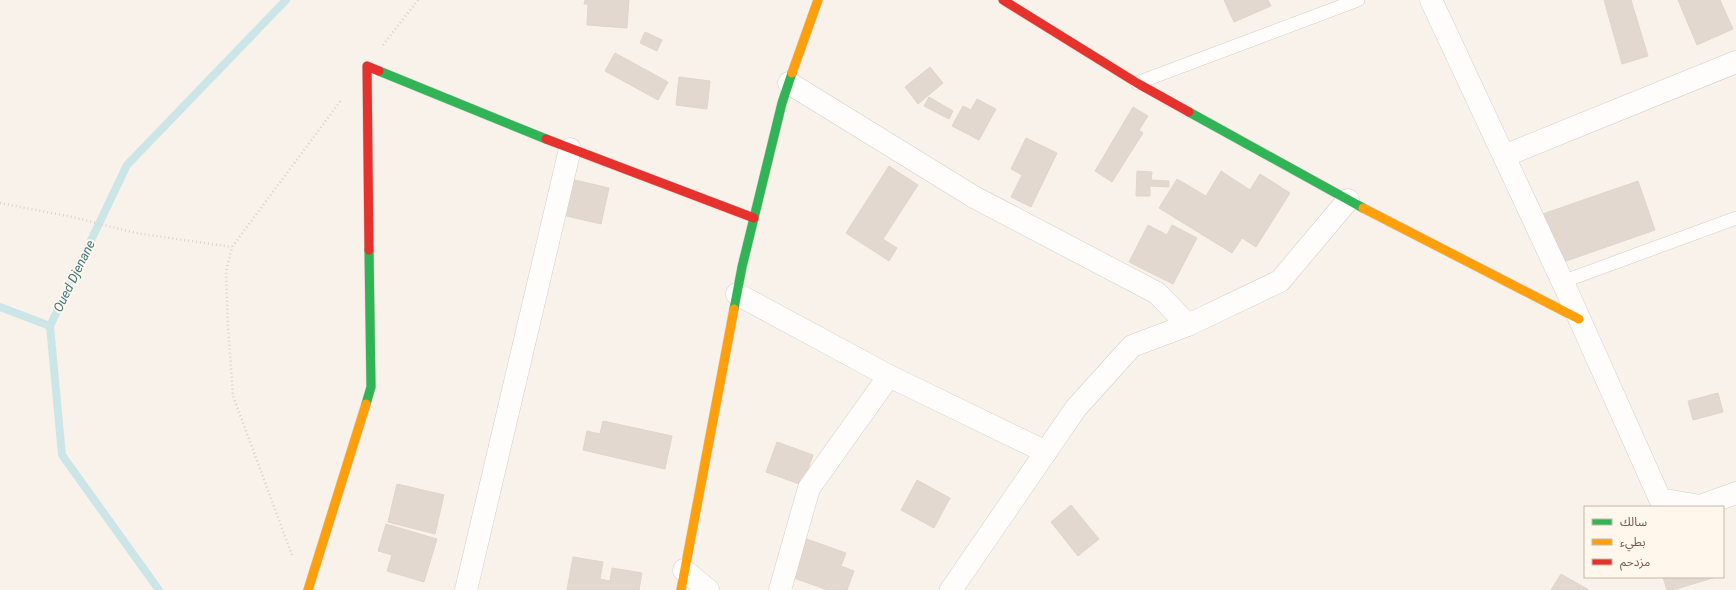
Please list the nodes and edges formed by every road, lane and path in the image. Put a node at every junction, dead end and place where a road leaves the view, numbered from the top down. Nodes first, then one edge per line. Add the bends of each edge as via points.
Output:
1 (418, 0) edge
2 (818, 0) edge
3 (1003, 0) edge
4 (1358, 0) edge
5 (1431, 0) edge
6 (1736, 62) edge
7 (367, 66) junction
8 (789, 83) junction
9 (1137, 83) junction
10 (343, 97) dead end
11 (570, 149) junction
12 (1504, 156) junction
13 (1348, 200) junction
14 (0, 203) edge
15 (754, 218) junction
16 (1736, 218) edge
17 (232, 247) junction
18 (1562, 282) junction
19 (737, 294) junction
20 (1579, 320) junction
21 (1188, 325) junction
22 (889, 376) junction
23 (1046, 452) junction
24 (1736, 493) edge
25 (292, 556) dead end
26 (683, 580) edge
27 (308, 590) edge
28 (466, 590) edge
29 (708, 590) edge
30 (780, 590) edge
31 (952, 590) edge

1 - 7 path
2 - 8 street
3 - 9 street
4 - 9 lane
5 - 12 street
6 - 12 street
7 - 11 street
7 - 27 street via 371,387
8 - 15 street
8 - 21 street via 974,197 1157,293
9 - 13 street
10 - 17 path
11 - 15 street
11 - 28 street
12 - 18 street
13 - 20 street
13 - 21 street via 1280,281
14 - 17 path via 136,233
15 - 19 street
16 - 18 lane
17 - 25 path via 226,272 233,396
18 - 20 street
19 - 22 street
19 - 26 street
20 - 24 street via 1660,499 1700,506
21 - 23 street via 1132,346 1076,408
22 - 23 street
22 - 30 street via 809,488
23 - 31 street
26 - 29 street

